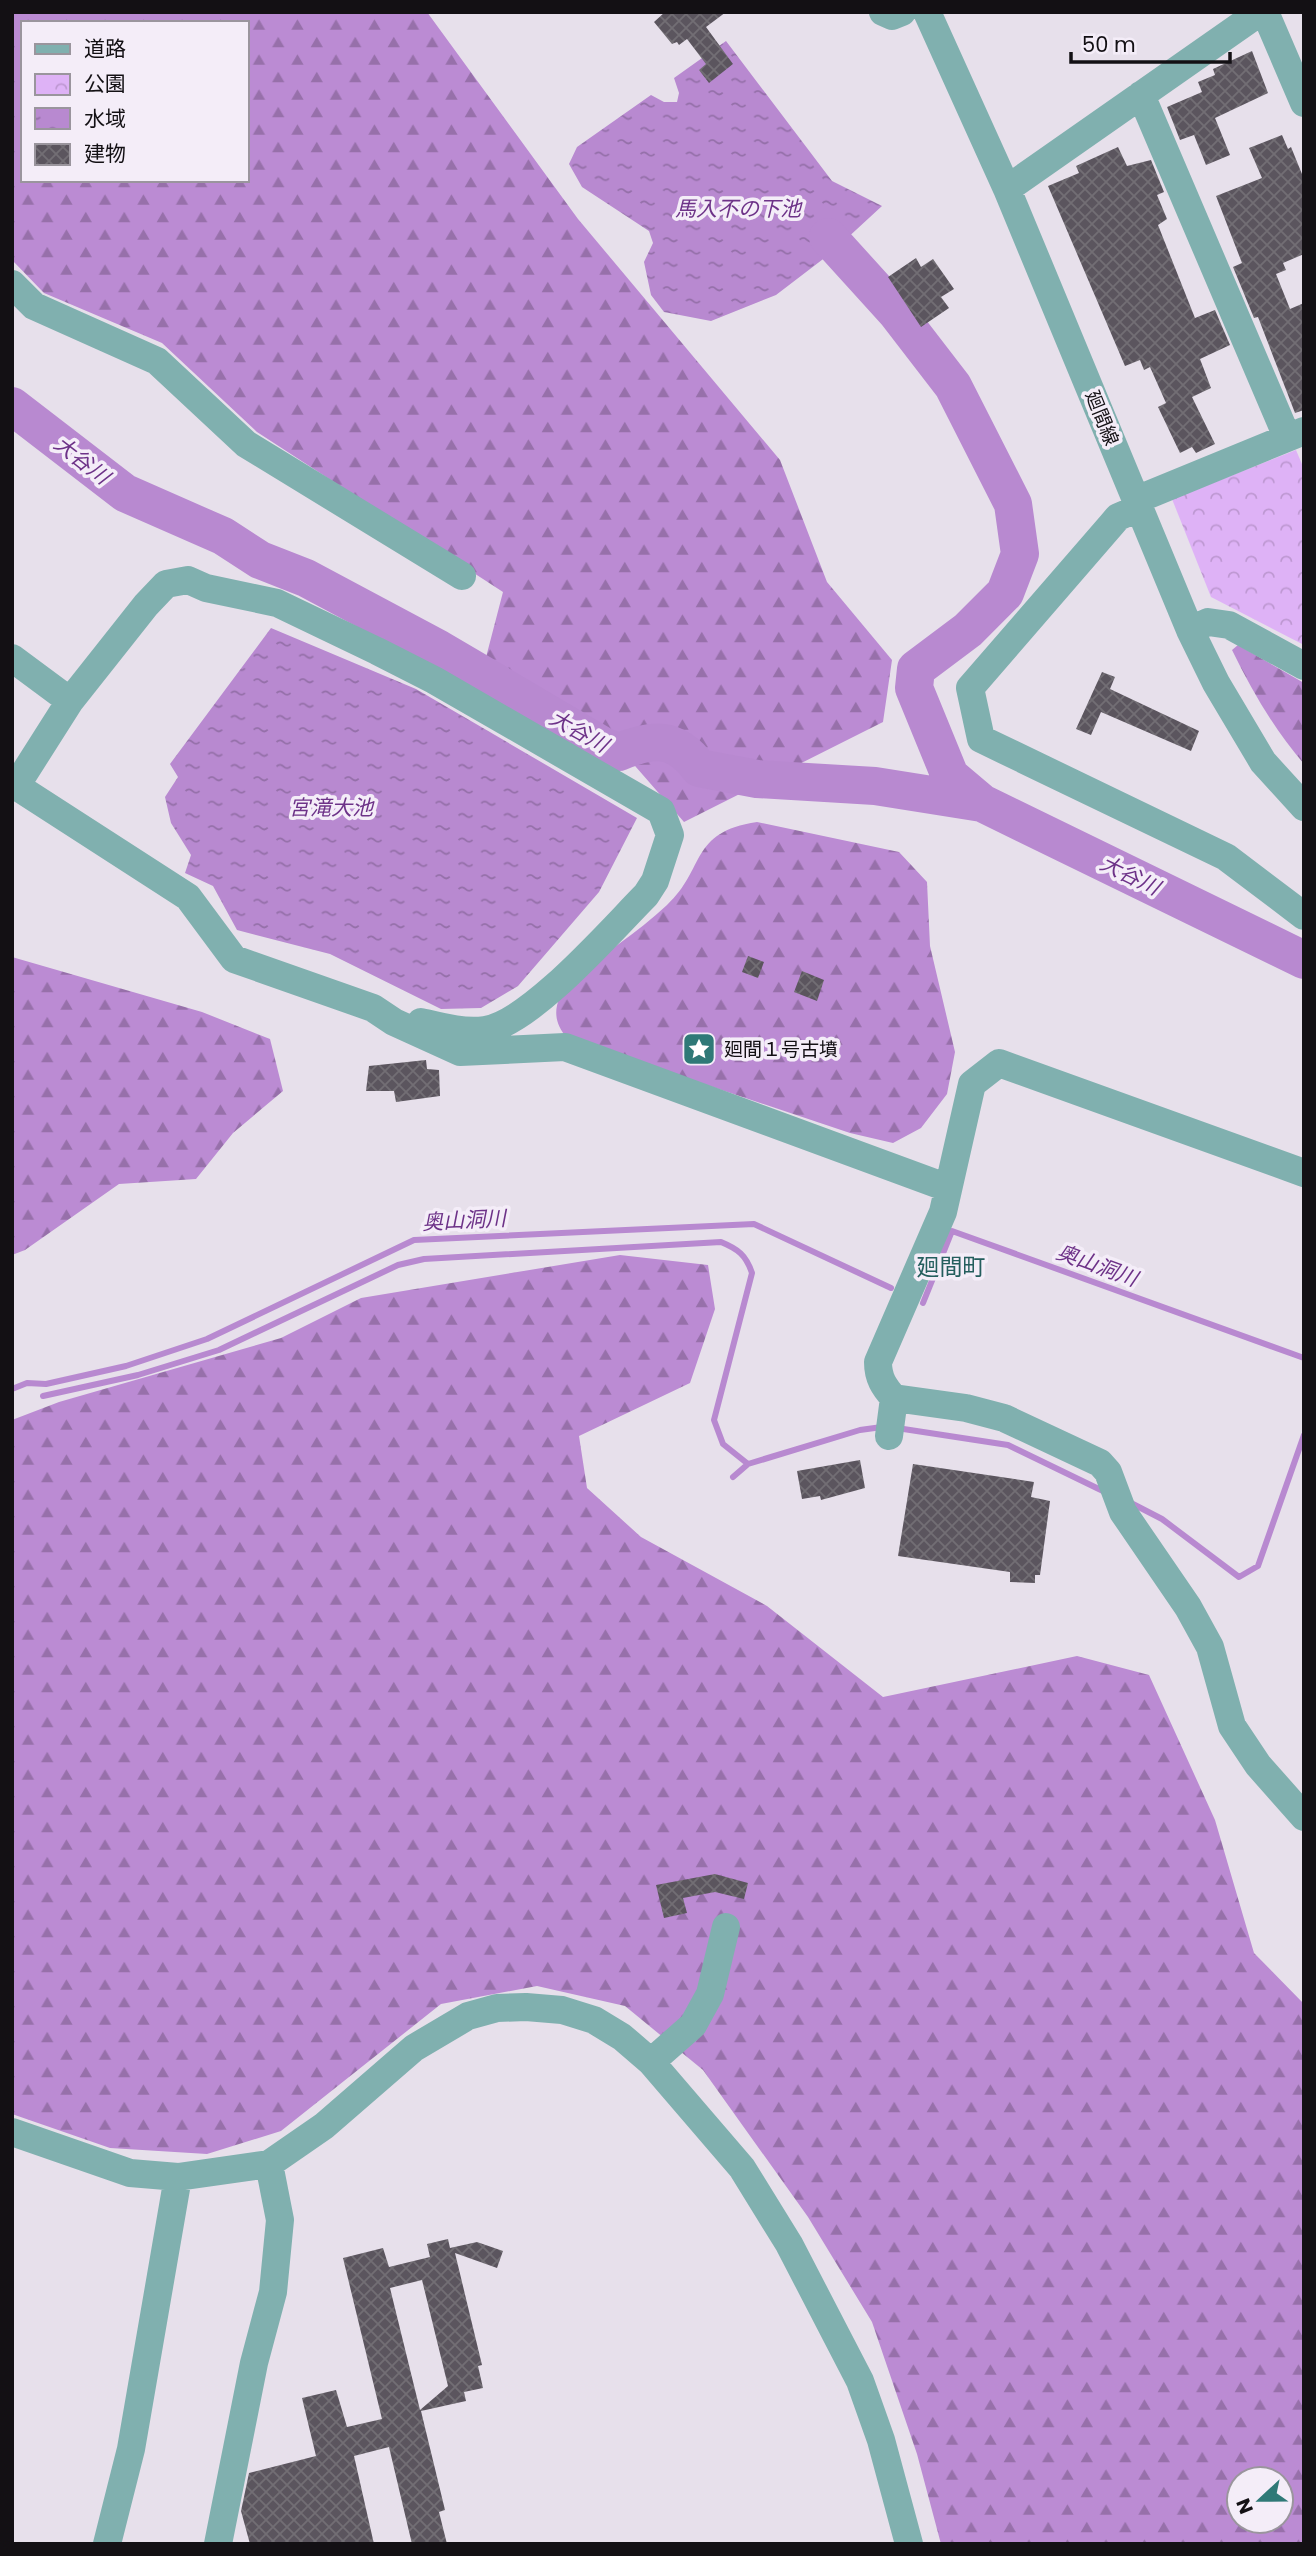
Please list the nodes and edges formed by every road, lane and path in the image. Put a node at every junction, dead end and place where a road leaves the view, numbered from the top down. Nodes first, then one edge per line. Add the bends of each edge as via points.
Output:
1 (883, 12) edge
2 (902, 12) edge
3 (927, 12) edge
4 (1260, 12) edge
5 (1265, 12) edge
6 (1141, 95) junction
7 (1304, 103) edge
8 (1007, 189) junction
9 (12, 284) edge
10 (1296, 434) edge
11 (1137, 504) junction
12 (462, 576) dead end
13 (1190, 630) junction
14 (12, 658) edge
15 (1304, 666) edge
16 (70, 701) junction
17 (1304, 807) edge
18 (1304, 916) edge
19 (394, 1022) junction
20 (1304, 1173) edge
21 (948, 1188) junction
22 (1304, 1817) edge
23 (726, 1927) dead end
24 (651, 2062) junction
25 (12, 2132) edge
26 (269, 2164) junction
27 (178, 2177) junction
28 (107, 2544) edge
29 (218, 2544) edge
30 (909, 2544) edge

1 - 2 street via 892,16
3 - 8 street, 廻間線
4 - 6 street
5 - 7 street
6 - 8 street
6 - 10 street
8 - 11 street, 廻間線
9 - 12 street via 34,306 157,360 246,444
10 - 11 street
11 - 13 street, 廻間線
11 - 18 street via 1118,517 971,688 981,739 1226,857
13 - 15 street via 1208,622 1229,625
13 - 17 street, 廻間線 via 1263,762
14 - 16 street
16 - 19 street via 16,786 188,897 234,959 373,1008
16 - 19 street via 146,604 166,584 188,580 278,603 377,651 661,811 670,835 646,895 531,1008 487,1030 448,1029 415,1020
19 - 21 street via 460,1052 565,1046
20 - 21 street via 999,1063 972,1084
21 - 22 street via 943,1212 878,1362 892,1418 966,1408 1004,1418 1100,1463 1116,1497 1210,1647 1232,1726 1258,1765
23 - 24 street via 710,1994 693,2025
24 - 26 street via 594,2020 562,2010 497,2008 468,2016 414,2048 324,2126
24 - 30 street via 742,2168 827,2313 860,2381 881,2440
25 - 27 street via 130,2173
26 - 27 street
26 - 29 street via 280,2220 273,2292
27 - 28 street via 131,2449

